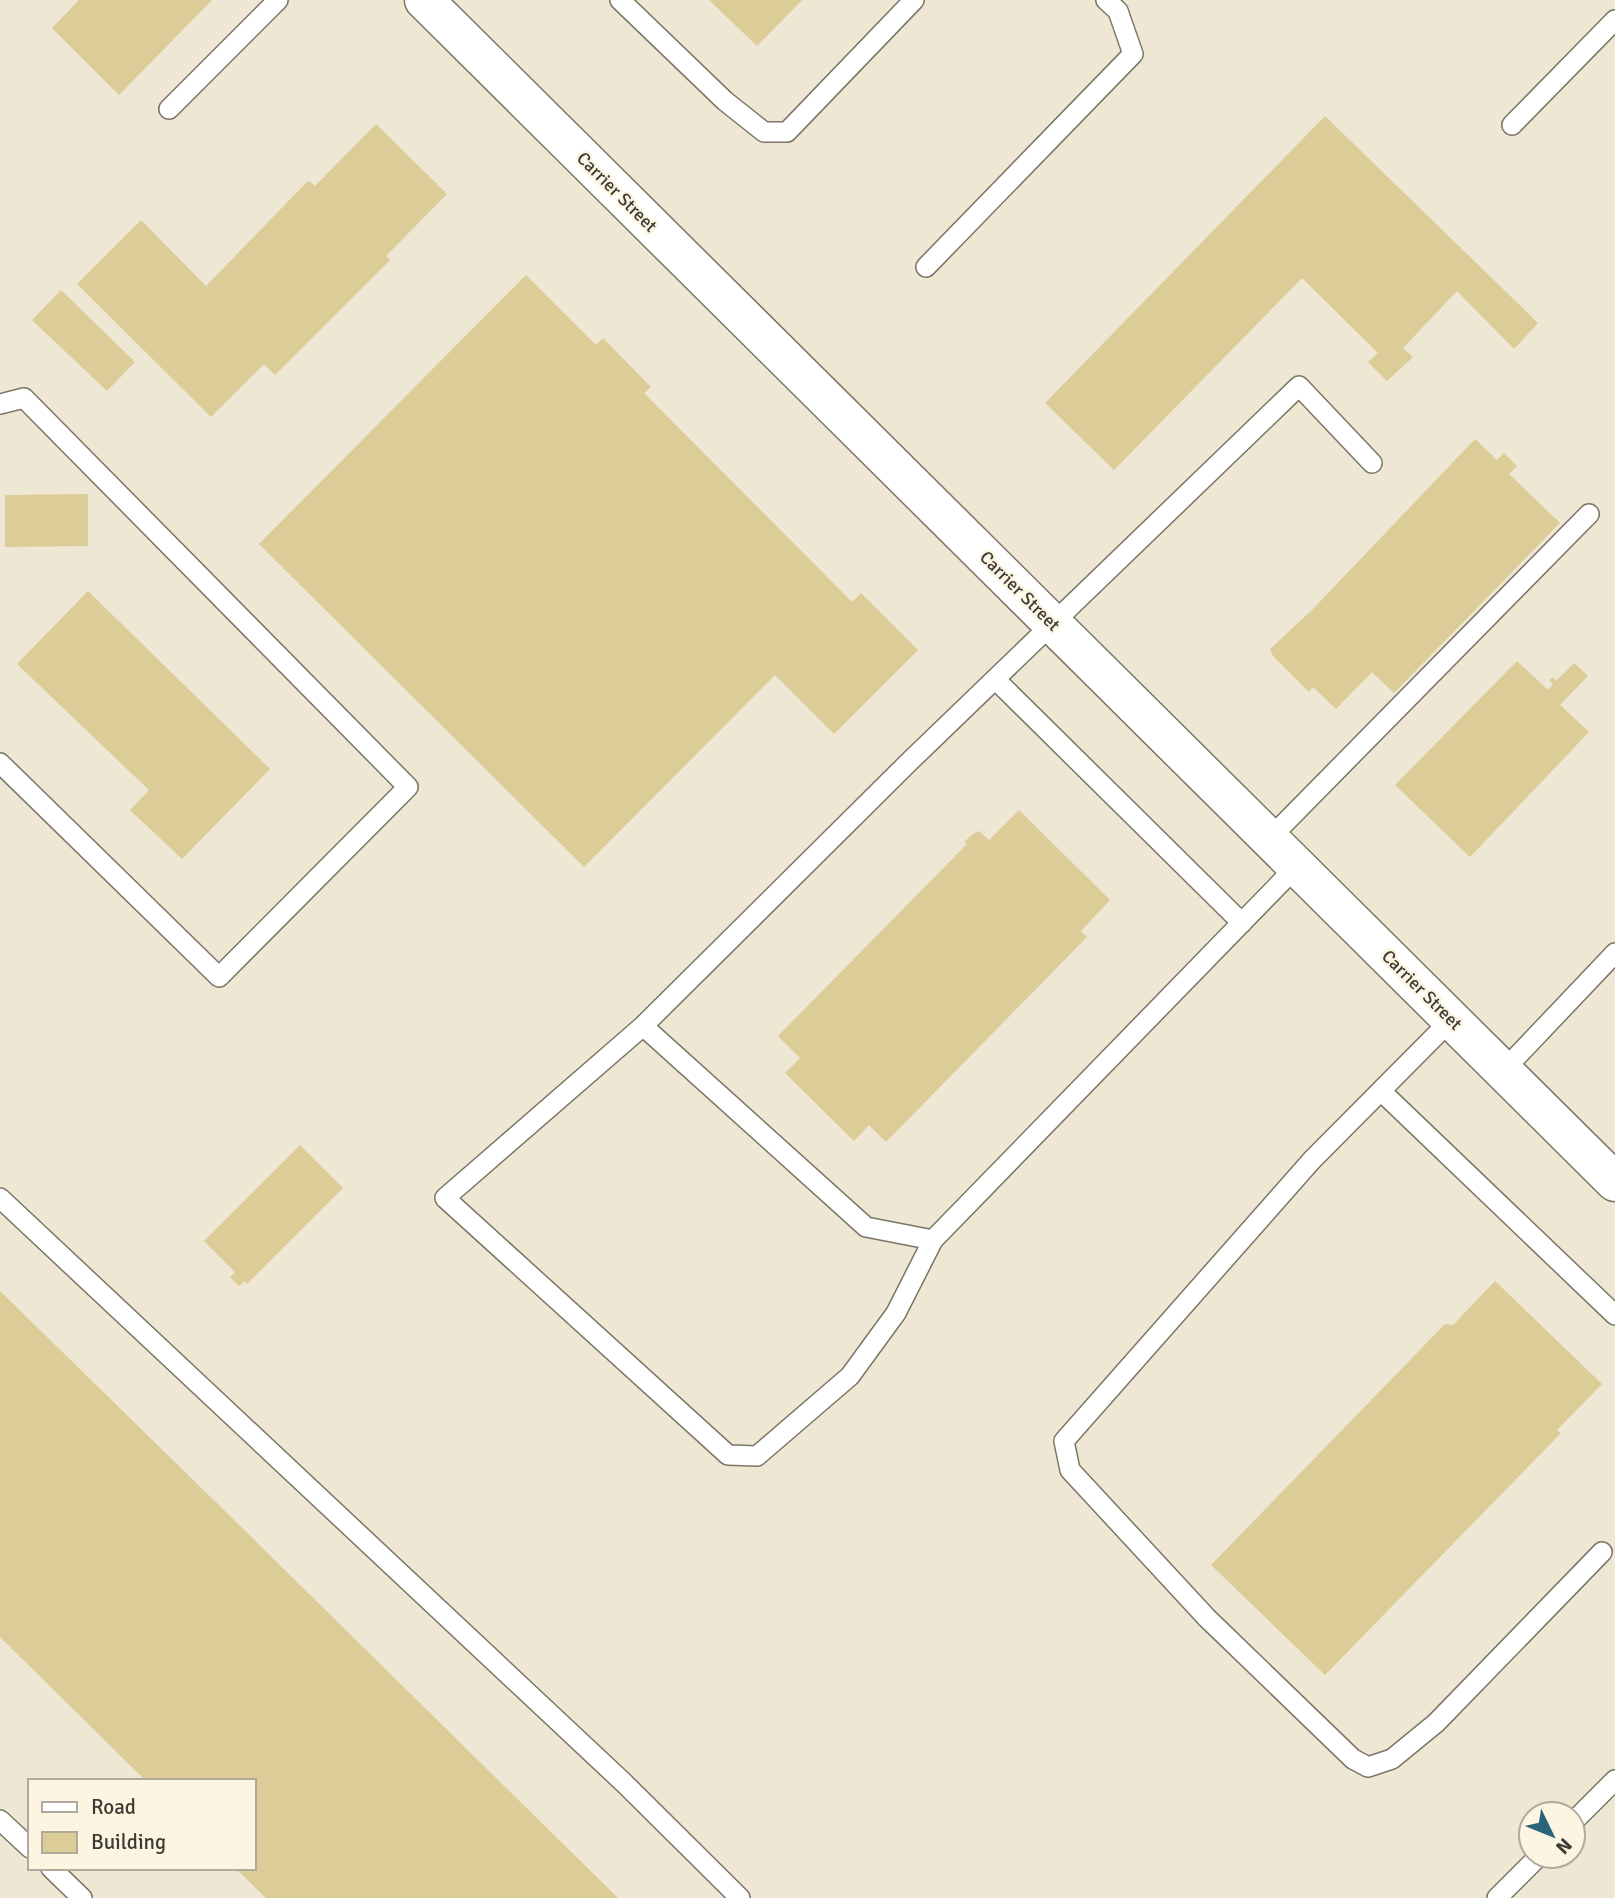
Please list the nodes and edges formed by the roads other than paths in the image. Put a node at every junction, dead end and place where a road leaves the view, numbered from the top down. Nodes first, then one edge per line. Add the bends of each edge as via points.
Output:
1 (278, 0) edge
2 (424, 0) edge
3 (620, 0) edge
4 (914, 0) edge
5 (1106, 0) edge
6 (1615, 20) edge
7 (169, 109) dead end
8 (1512, 125) dead end
9 (926, 267) dead end
10 (0, 404) edge
11 (1373, 463) dead end
12 (1589, 514) dead end
13 (1053, 624) junction
14 (995, 679) junction
15 (0, 763) edge
16 (1269, 839) junction
17 (1297, 866) junction
18 (1241, 923) junction
19 (1615, 953) edge
20 (1451, 1020) junction
21 (643, 1026) junction
22 (1503, 1070) junction
23 (1382, 1092) junction
24 (1615, 1182) edge
25 (0, 1198) edge
26 (933, 1240) junction
27 (1615, 1315) edge
28 (1602, 1552) dead end
29 (1615, 1780) edge
30 (1587, 1808) edge
31 (0, 1820) edge
32 (28, 1846) edge
33 (53, 1870) edge
34 (1525, 1870) edge
35 (82, 1898) edge
36 (740, 1898) edge
37 (1497, 1898) edge

1 - 7 lane
2 - 13 street, Carrier Street
3 - 4 lane via 725,102 764,132 787,132
5 - 9 lane via 1118,11 1133,54
6 - 8 lane
10 - 15 lane via 24,398 408,787 219,977
11 - 13 lane via 1299,386
12 - 16 lane
13 - 14 lane
13 - 16 street, Carrier Street
14 - 18 lane
14 - 21 lane
16 - 17 street, Carrier Street
17 - 18 lane
17 - 20 street, Carrier Street
18 - 26 lane
19 - 22 lane
20 - 22 street, Carrier Street
20 - 23 lane
21 - 26 lane via 866,1227
21 - 26 lane via 445,1198 728,1455 757,1456 850,1377 896,1313
22 - 24 street, Carrier Street
23 - 27 lane
23 - 28 lane via 1312,1160 1064,1441 1070,1470 1208,1618 1353,1759 1368,1767 1392,1759 1436,1723
25 - 36 lane
29 - 30 lane
31 - 32 lane
33 - 35 lane
34 - 37 lane

